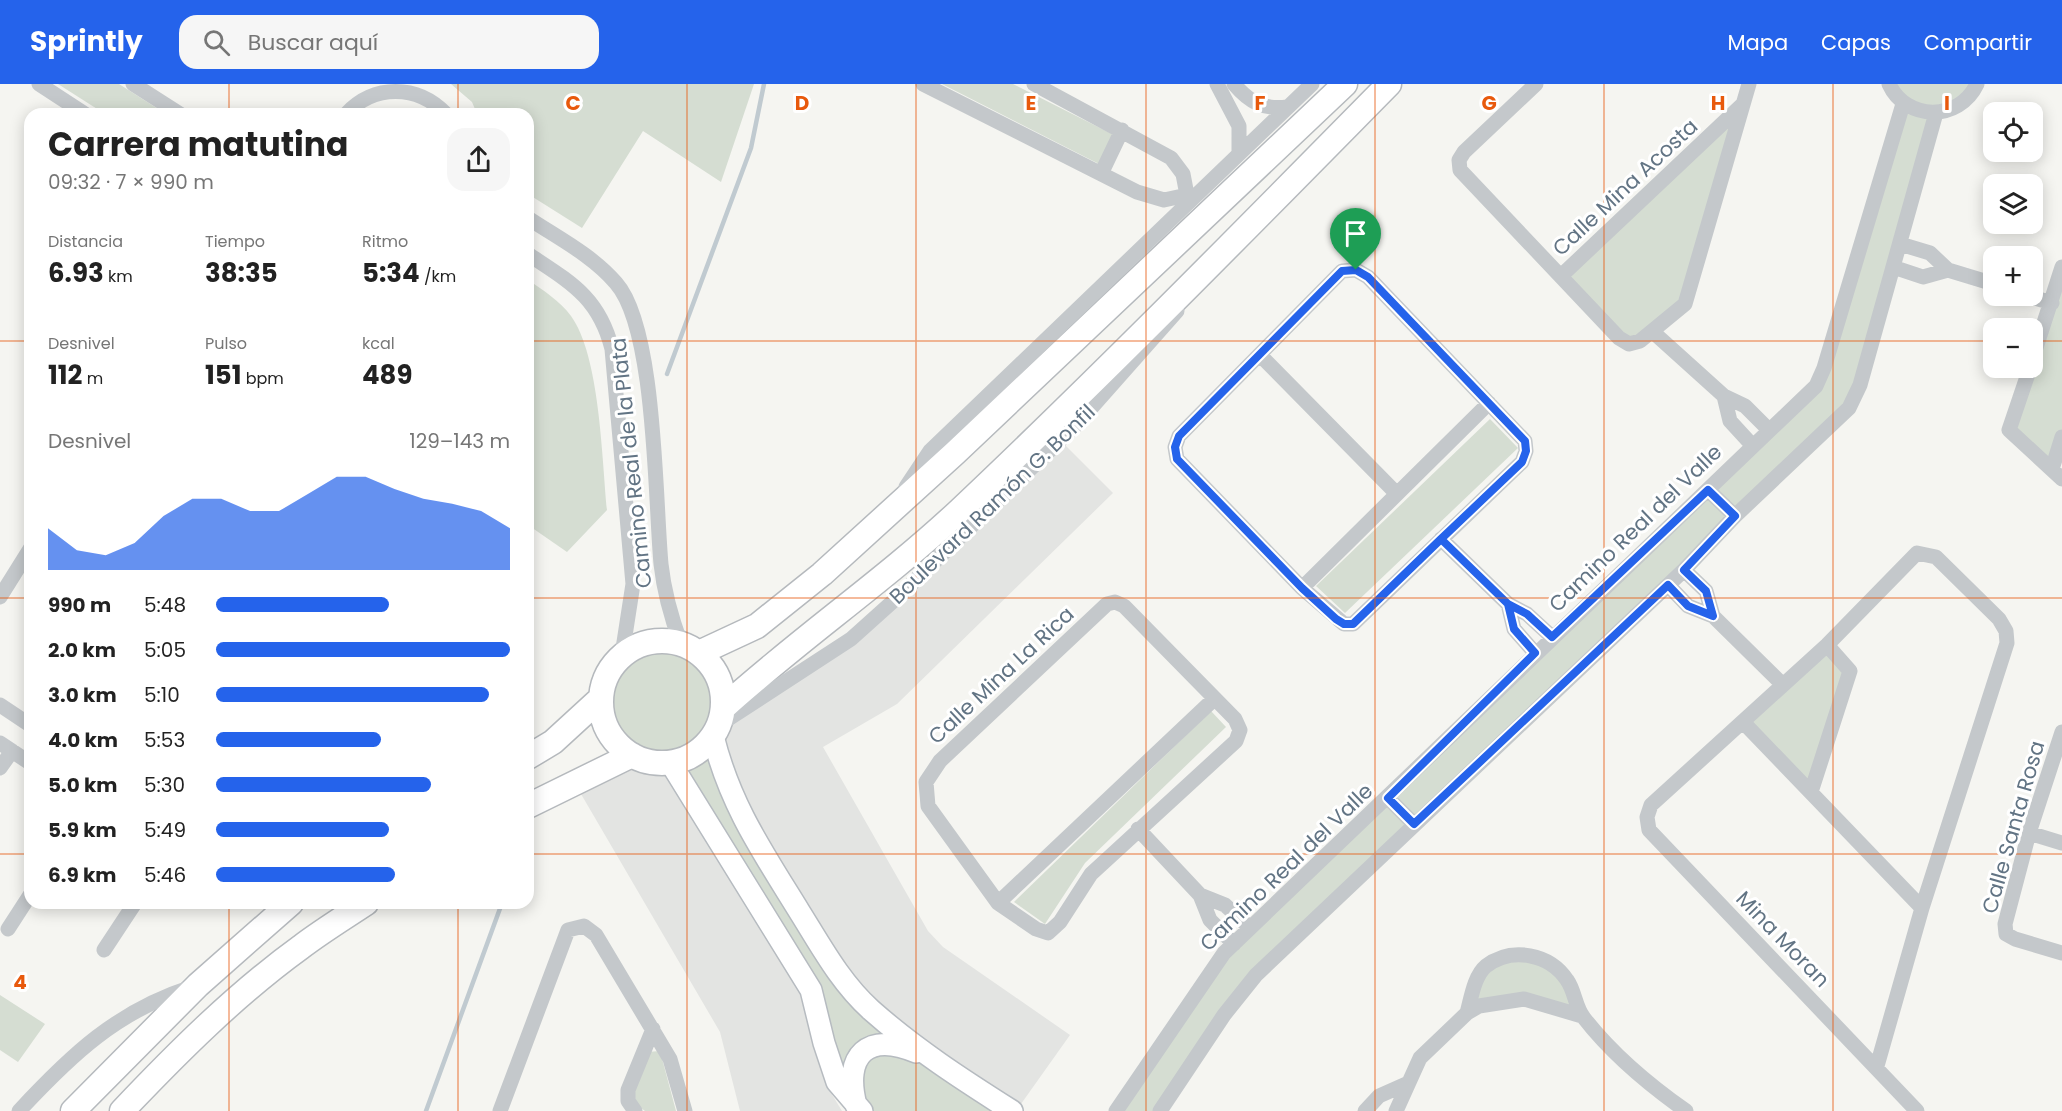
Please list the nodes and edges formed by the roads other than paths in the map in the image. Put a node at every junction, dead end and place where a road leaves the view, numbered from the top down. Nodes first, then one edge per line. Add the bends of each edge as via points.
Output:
1 (39, 84) edge
2 (133, 84) edge
3 (923, 84) edge
4 (1035, 84) edge
5 (1217, 84) edge
6 (1234, 84) edge
7 (1312, 84) edge
8 (1345, 84) edge
9 (1389, 84) edge
10 (1536, 84) edge
11 (1749, 84) edge
12 (1889, 84) edge
13 (1977, 84) edge
14 (391, 86) edge
15 (371, 88) edge
16 (1903, 104) junction
17 (1742, 105) junction
18 (1287, 107) junction
19 (76, 108) edge
20 (171, 108) edge
21 (350, 108) edge
22 (440, 108) edge
23 (1936, 113) junction
24 (1122, 130) junction
25 (1239, 153) junction
26 (1101, 174) junction
27 (1190, 197) junction
28 (534, 222) edge
29 (1900, 244) junction
30 (534, 258) edge
31 (1893, 267) junction
32 (2062, 267) edge
33 (1948, 270) junction
34 (1562, 275) junction
35 (1983, 281) edge
36 (2043, 300) edge
37 (2052, 303) junction
38 (2043, 329) edge
39 (1653, 332) junction
40 (1260, 355) junction
41 (2027, 378) edge
42 (1724, 396) junction
43 (1489, 403) junction
44 (1769, 430) junction
45 (2062, 437) edge
46 (1752, 445) junction
47 (2057, 474) edge
48 (1708, 490) junction
49 (1397, 494) junction
50 (1735, 516) junction
51 (886, 517) junction
52 (1441, 539) junction
53 (24, 559) edge
54 (1684, 570) junction
55 (1668, 585) junction
56 (1302, 588) junction
57 (0, 597) edge
58 (1508, 604) junction
59 (1713, 616) junction
60 (1552, 637) junction
61 (1827, 645) junction
62 (690, 649) junction
63 (1535, 653) junction
64 (622, 655) junction
65 (1783, 685) junction
66 (601, 698) junction
67 (1214, 699) junction
68 (0, 705) edge
69 (24, 720) edge
70 (1743, 722) junction
71 (718, 723) junction
72 (2062, 732) edge
73 (6, 747) edge
74 (534, 753) edge
75 (632, 755) junction
76 (24, 759) edge
77 (669, 762) junction
78 (0, 768) edge
79 (1811, 792) junction
80 (1388, 798) junction
81 (534, 803) edge
82 (1414, 824) junction
83 (1138, 829) junction
84 (2029, 833) junction
85 (2062, 843) edge
86 (1200, 895) junction
87 (998, 903) junction
88 (24, 904) edge
89 (1922, 908) junction
90 (131, 909) edge
91 (284, 909) edge
92 (357, 909) edge
93 (1250, 928) junction
94 (8, 929) dead end
95 (1234, 944) junction
96 (104, 950) dead end
97 (2062, 953) edge
98 (198, 985) junction
99 (1467, 1013) junction
100 (1582, 1016) junction
101 (653, 1029) junction
102 (930, 1059) junction
103 (1877, 1066) junction
104 (1406, 1084) junction
105 (859, 1108) edge
106 (1115, 1109) edge
107 (19, 1111) edge
108 (73, 1111) edge
109 (122, 1111) edge
110 (500, 1111) edge
111 (635, 1111) edge
112 (685, 1111) edge
113 (1012, 1111) edge
114 (1160, 1111) edge
115 (1365, 1111) edge
116 (1396, 1111) edge
117 (1686, 1111) edge
118 (1917, 1111) edge

1 - 19 street
2 - 20 street
3 - 26 street
4 - 24 street
5 - 25 street via 1235,115 1240,133
6 - 18 street via 1256,104
7 - 18 street
8 - 51 main road
9 - 71 main road, Boulevard Ramón G. Bonfil via 958,511 865,593 763,672
10 - 34 street, Calle Mina Acosta via 1464,152 1459,160 1460,170
11 - 17 street, Calle Mina Acosta
12 - 16 street
13 - 23 street via 1964,102
14 - 15 street
14 - 22 street via 418,91
15 - 21 street
16 - 23 street
16 - 44 street, Camino Real del Valle via 1824,368 1816,386
17 - 34 street, Calle Mina Acosta
17 - 39 street, Calle Mina Acosta via 1685,304
18 - 25 street
23 - 29 street
24 - 26 street
24 - 27 street via 1171,158 1183,174
25 - 27 street
26 - 27 street via 1151,197
27 - 51 street via 930,452
28 - 62 street, Camino Real de la Plata via 592,260 617,284 632,311 641,339 661,566 669,610
29 - 31 street
29 - 33 street via 1930,253
30 - 64 street, Camino Real de la Plata via 590,299 606,324 612,349 633,584
31 - 33 street via 1923,276
31 - 50 street via 1860,385 1848,408
32 - 37 street
33 - 35 street
34 - 39 street, Calle Mina Acosta via 1619,338 1629,344
36 - 37 street
37 - 38 street
39 - 42 street
40 - 43 street via 1342,271 1356,270 1368,277
40 - 49 street
40 - 56 street via 1179,436 1175,447 1177,459
41 - 47 street via 2009,430
42 - 44 street via 1745,406
42 - 46 street via 1730,421
43 - 49 street
43 - 52 street via 1525,441 1526,451 1522,462
44 - 46 street, Camino Real del Valle
45 - 47 street
46 - 48 street, Camino Real del Valle
48 - 50 street
48 - 60 street, Camino Real del Valle
49 - 56 street
50 - 54 street
51 - 62 main road via 757,626
52 - 56 street via 1353,624 1336,619
52 - 58 street
53 - 57 street
54 - 55 street
54 - 59 street via 1706,591
55 - 59 street via 1688,606
55 - 82 street
58 - 60 street via 1527,614
58 - 63 street via 1514,629
59 - 65 street
60 - 63 street, Camino Real del Valle
61 - 65 street, Mina Moran
61 - 79 street via 1850,671
61 - 89 street, Mina Moran via 1917,553 1936,558 1999,619 2006,631 2007,643
62 - 64 main road via 660,640 640,644
62 - 71 main road via 713,669 722,688
63 - 80 street, Camino Real del Valle
64 - 66 main road via 609,670
65 - 70 street, Mina Moran
66 - 74 main road via 553,742
66 - 75 main road via 606,726
67 - 83 street, Calle Mina La Rica via 1235,719 1240,730 1236,741
67 - 87 street
67 - 87 street, Calle Mina La Rica via 1124,606 1115,602 1107,604 948,753 926,782 928,806
68 - 69 street
70 - 79 street
70 - 103 street, Mina Moran via 1651,806 1647,817 1649,830
71 - 77 main road via 705,745 688,757
71 - 102 main road via 722,773 740,816 841,979
72 - 84 street, Calle Santa Rosa
73 - 76 street
73 - 78 street
75 - 77 main road via 650,762
75 - 81 main road
77 - 105 main road via 811,990 837,1082
79 - 89 street
80 - 82 street
80 - 93 street, Camino Real del Valle
82 - 114 street via 1256,975 1224,1015
83 - 86 street
83 - 87 street, Calle Mina La Rica via 1091,874 1060,922 1048,933
84 - 85 street
84 - 97 street, Calle Santa Rosa via 2005,924 2006,934
86 - 93 street via 1224,905
86 - 95 street via 1210,920
88 - 94 street
89 - 103 street, Mina Moran
90 - 96 street
91 - 98 main road
92 - 109 main road via 300,947 168,1063
93 - 95 street, Camino Real del Valle
95 - 106 street, Camino Real del Valle via 1208,973
98 - 107 street via 134,1010 102,1032 76,1052
98 - 108 main road
99 - 100 street via 1479,1006 1524,999
99 - 100 street via 1485,967 1506,957 1527,954 1548,961 1568,980
99 - 104 street via 1420,1058
100 - 117 street via 1657,1090
101 - 110 street via 596,935 584,926 568,930
101 - 111 street via 628,1090 628,1101
101 - 112 street via 670,1059
102 - 105 main road via 901,1046 881,1043 862,1054 852,1067 851,1086
102 - 113 main road
103 - 118 street
104 - 115 street via 1379,1096
104 - 116 street

